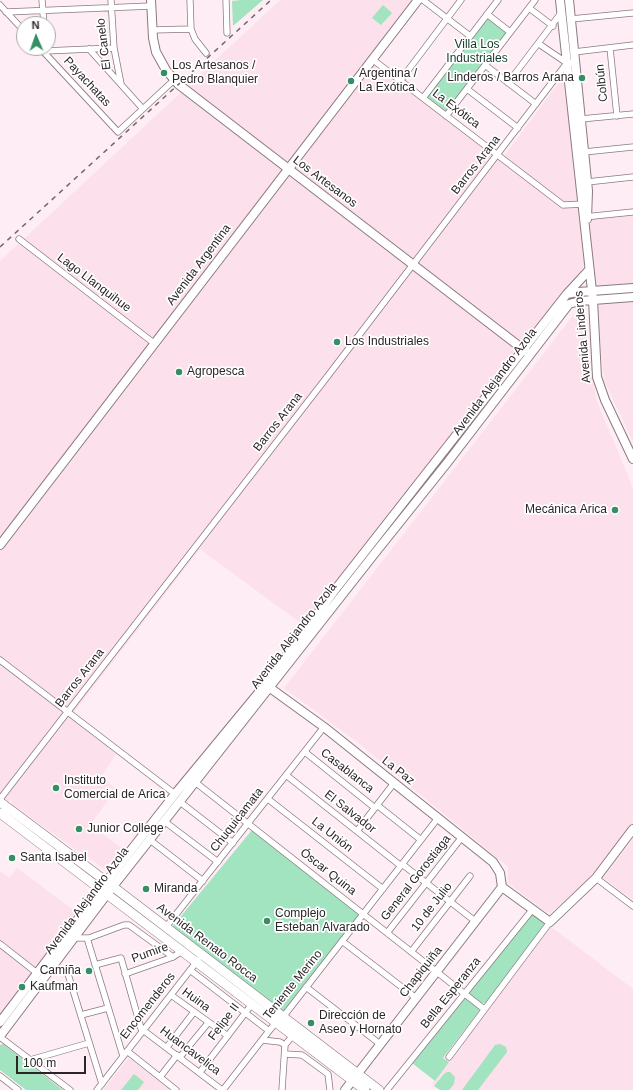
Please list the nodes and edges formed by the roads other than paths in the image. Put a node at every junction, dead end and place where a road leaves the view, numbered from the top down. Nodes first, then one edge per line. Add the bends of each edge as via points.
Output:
1 (42, 0) edge
2 (111, 0) edge
3 (190, 0) edge
4 (226, 0) edge
5 (418, 0) edge
6 (423, 0) edge
7 (461, 0) edge
8 (498, 0) edge
9 (535, 0) edge
10 (560, 0) edge
11 (569, 0) edge
12 (151, 3) edge
13 (0, 5) edge
14 (111, 8) junction
15 (529, 8) junction
16 (43, 10) junction
17 (6, 12) junction
18 (562, 13) junction
19 (633, 13) edge
20 (487, 14) junction
21 (43, 16) edge
22 (447, 18) junction
23 (571, 19) junction
24 (16, 23) edge
25 (553, 26) junction
26 (191, 28) junction
27 (152, 30) junction
28 (510, 32) junction
29 (227, 33) dead end
30 (470, 36) junction
31 (539, 44) junction
32 (633, 45) edge
33 (114, 48) junction
34 (610, 48) junction
35 (89, 49) junction
36 (56, 50) edge
37 (574, 52) junction
38 (206, 53) dead end
39 (48, 56) edge
40 (372, 59) junction
41 (571, 63) junction
42 (485, 65) junction
43 (174, 80) junction
44 (400, 81) junction
45 (508, 83) junction
46 (121, 84) junction
47 (467, 89) junction
48 (423, 98) junction
49 (536, 104) junction
50 (143, 109) junction
51 (633, 114) edge
52 (446, 116) junction
53 (617, 116) junction
54 (581, 119) junction
55 (518, 128) junction
56 (633, 148) edge
57 (584, 152) junction
58 (497, 155) junction
59 (288, 169) junction
60 (633, 177) edge
61 (587, 182) junction
62 (585, 204) junction
63 (633, 212) edge
64 (586, 217) junction
65 (19, 240) dead end
66 (412, 264) junction
67 (589, 270) junction
68 (633, 288) edge
69 (592, 291) junction
70 (566, 294) junction
71 (633, 297) edge
72 (593, 300) junction
73 (155, 344) junction
74 (527, 352) junction
75 (633, 459) edge
76 (0, 545) edge
77 (0, 660) edge
78 (267, 686) junction
79 (68, 712) junction
80 (324, 727) junction
81 (305, 752) junction
82 (286, 775) junction
83 (195, 782) junction
84 (394, 783) junction
85 (178, 798) junction
86 (268, 798) junction
87 (0, 799) edge
88 (0, 802) edge
89 (376, 806) junction
90 (0, 813) edge
91 (438, 818) junction
92 (164, 821) junction
93 (248, 823) junction
94 (633, 829) edge
95 (357, 831) junction
96 (462, 837) junction
97 (150, 840) junction
98 (421, 840) junction
99 (233, 843) junction
100 (218, 862) junction
101 (402, 865) junction
102 (470, 876) dead end
103 (596, 878) junction
104 (203, 881) junction
105 (426, 883) junction
106 (502, 887) junction
107 (107, 888) junction
108 (383, 889) junction
109 (450, 902) junction
110 (633, 906) edge
111 (532, 910) junction
112 (363, 914) junction
113 (475, 921) junction
114 (550, 922) junction
115 (166, 927) junction
116 (387, 933) junction
117 (74, 938) junction
118 (87, 938) junction
119 (342, 941) junction
120 (0, 944) edge
121 (182, 951) junction
122 (411, 952) junction
123 (173, 958) junction
124 (199, 958) junction
125 (96, 965) junction
126 (190, 970) junction
127 (436, 971) junction
128 (37, 973) junction
129 (68, 974) dead end
130 (125, 974) junction
131 (306, 987) junction
132 (464, 994) junction
133 (171, 995) junction
134 (416, 998) junction
135 (252, 1004) junction
136 (108, 1008) junction
137 (484, 1009) junction
138 (194, 1012) junction
139 (245, 1013) junction
140 (81, 1015) junction
141 (279, 1019) junction
142 (0, 1022) edge
143 (208, 1023) junction
144 (143, 1031) junction
145 (269, 1031) junction
146 (293, 1035) junction
147 (0, 1036) edge
148 (228, 1036) junction
149 (262, 1040) junction
150 (90, 1043) junction
151 (380, 1044) junction
152 (285, 1045) junction
153 (167, 1047) junction
154 (125, 1054) junction
155 (285, 1054) junction
156 (178, 1056) junction
157 (449, 1057) dead end
158 (30, 1060) junction
159 (200, 1072) junction
160 (0, 1076) edge
161 (160, 1077) junction
162 (102, 1084) junction
163 (350, 1084) edge
164 (18, 1090) edge
165 (70, 1090) edge
166 (97, 1090) edge
167 (176, 1090) edge
168 (223, 1090) edge
169 (282, 1090) edge
170 (330, 1090) edge
171 (365, 1090) edge
172 (379, 1090) edge
173 (386, 1090) edge

1 - 16 street
2 - 14 street, El Canelo
3 - 26 street
4 - 29 street
5 - 40 street, Avenida Argentina
6 - 22 street
7 - 22 street
8 - 20 street
9 - 15 street
10 - 18 street, Avenida Linderos
11 - 23 street, Avenida Linderos
12 - 14 street
12 - 27 street, Los Artesanos
13 - 17 street
14 - 16 street
14 - 33 street, El Canelo
15 - 25 street
15 - 28 street
16 - 17 street
16 - 21 street
17 - 24 street
18 - 25 street
18 - 41 street, Avenida Linderos
19 - 23 street
20 - 28 street
20 - 30 street
22 - 30 street
22 - 44 street
23 - 37 street, Avenida Linderos
25 - 31 street
26 - 27 street
26 - 38 street via 195,39
27 - 43 street, Los Artesanos via 159,59
28 - 42 street
30 - 48 street
31 - 41 street
31 - 45 street
32 - 34 street
33 - 35 street
33 - 46 street, El Canelo
34 - 37 street
34 - 53 street, Colbún
35 - 36 street
35 - 46 street, El Canelo
37 - 41 street, Avenida Linderos
39 - 50 street, Payachatas via 118,132
40 - 44 street, La Exótica
40 - 59 street, Avenida Argentina
41 - 49 street, Barros Arana
41 - 54 street, Avenida Linderos
41 - 62 street, Avenida Linderos
42 - 45 street
42 - 47 street
43 - 50 street
43 - 59 street, Los Artesanos
44 - 48 street, La Exótica
45 - 49 street
46 - 50 street, El Canelo
47 - 52 street
47 - 55 street
48 - 52 street, La Exótica
49 - 55 street, Barros Arana
51 - 53 street
52 - 58 street, La Exótica
53 - 54 street
54 - 57 street, Avenida Linderos
55 - 58 street, Barros Arana
56 - 57 street
57 - 61 street, Avenida Linderos
58 - 62 street, La Exótica via 563,205
58 - 66 street, Barros Arana
59 - 66 street, Los Artesanos
59 - 73 street, Avenida Argentina
60 - 61 street
61 - 62 street, Avenida Linderos
62 - 64 street, Avenida Linderos
63 - 64 street
64 - 67 street, Avenida Linderos
65 - 73 street, Lago Llanquihue
66 - 74 street, Los Artesanos
66 - 79 street, Barros Arana
67 - 69 street, Avenida Linderos
67 - 70 street, Avenida Alejandro Azola
68 - 69 street
69 - 70 street
69 - 72 street, Avenida Linderos
70 - 74 street, Avenida Alejandro Azola
71 - 72 street, Avenida Alejandro Azola
72 - 74 street, Avenida Alejandro Azola via 569,304
72 - 75 street, Avenida Linderos via 598,382
73 - 76 street, Avenida Argentina
74 - 78 street, Avenida Alejandro Azola via 338,586
77 - 79 street
78 - 80 street, La Paz
78 - 83 street, Avenida Alejandro Azola
78 - 85 street, Avenida Alejandro Azola
79 - 85 street
79 - 87 street, Barros Arana
80 - 81 street, Chuquicamata
80 - 84 street, La Paz
81 - 82 street, Chuquicamata
81 - 89 street, Casablanca
82 - 86 street, Chuquicamata
82 - 95 street, El Salvador
83 - 85 street, Avenida Alejandro Azola
83 - 93 street, Óscar Quina
84 - 89 street
84 - 91 street, La Paz
85 - 92 street, Avenida Alejandro Azola
85 - 99 street
85 - 107 street, Avenida Alejandro Azola
86 - 93 street, Chuquicamata
86 - 108 street, La Unión
88 - 107 main road, Avenida Renato Rocca
89 - 95 street
89 - 98 street, Casablanca
90 - 107 main road, Avenida Renato Rocca
91 - 96 street, La Paz
91 - 98 street, Teniente Merino
92 - 97 street, Avenida Alejandro Azola
92 - 100 street
93 - 99 street, Chuquicamata
93 - 112 street, Óscar Quina
94 - 103 street
95 - 101 street, El Salvador
96 - 105 street, General Gorostiaga
96 - 106 street, La Paz via 496,865
97 - 104 street
97 - 107 street, Avenida Alejandro Azola
98 - 101 street, Teniente Merino
99 - 100 street, Chuquicamata
100 - 104 street, Chuquicamata
101 - 105 street, El Salvador
101 - 108 street, Teniente Merino
102 - 109 street, 10 de Julio
103 - 110 street
103 - 114 street
104 - 115 street, Chuquicamata
105 - 109 street, El Salvador
105 - 116 street, General Gorostiaga
106 - 111 street
106 - 113 street, Chapiquiña
107 - 115 main road, Avenida Renato Rocca
107 - 117 street, Avenida Alejandro Azola
107 - 121 main road, Avenida Renato Rocca
107 - 128 street, Avenida Alejandro Azola
108 - 112 street, Teniente Merino
109 - 113 street, El Salvador
109 - 122 street, 10 de Julio
111 - 114 street
111 - 132 street, Bella Esperanza
112 - 116 street, Óscar Quina
112 - 119 street, Teniente Merino
113 - 127 street, Chapiquiña
114 - 137 street
115 - 124 main road, Avenida Renato Rocca
116 - 122 street, Óscar Quina
117 - 118 street
117 - 147 street, Avenida Alejandro Azola
118 - 123 street via 124,924 129,925
118 - 125 street
119 - 131 street, Teniente Merino
119 - 134 street
120 - 128 street
121 - 123 street, Pumire
121 - 124 main road, Avenida Renato Rocca
122 - 127 street, Óscar Quina
123 - 130 street, Pumire
124 - 126 street, Encomenderos
124 - 135 main road, Avenida Renato Rocca
124 - 141 main road, Avenida Renato Rocca
125 - 130 street, Huancavelica via 120,958
125 - 136 street
126 - 133 street, Encomenderos
126 - 139 street
127 - 132 street, Óscar Quina
127 - 134 street, Chapiquiña
128 - 142 street, Avenida Alejandro Azola
129 - 140 street
130 - 144 street, Huancavelica
131 - 141 street, Teniente Merino
131 - 151 street
132 - 137 street, Óscar Quina
132 - 173 street, Bella Esperanza
133 - 138 street, Huina
133 - 144 street, Encomenderos
134 - 151 street, Chapiquiña
135 - 139 street, Felipe II
135 - 141 main road, Avenida Renato Rocca
136 - 140 street
136 - 154 street
137 - 157 street
138 - 143 street, Huina
138 - 153 street
139 - 145 street
139 - 148 street, Felipe II
140 - 150 street
141 - 145 street, Teniente Merino
141 - 146 main road, Avenida Renato Rocca
141 - 163 main road, Avenida Renato Rocca
143 - 148 street, Huina
143 - 156 street
144 - 153 street, Huancavelica
144 - 154 street, Encomenderos
145 - 149 street, Teniente Merino
146 - 152 street
146 - 163 main road, Avenida Renato Rocca
147 - 158 street
148 - 159 street, Felipe II
149 - 152 street
149 - 168 street, Teniente Merino
150 - 158 street
150 - 162 street
151 - 163 street, Chapiquiña
152 - 155 street
153 - 156 street, Huancavelica
154 - 161 street
154 - 162 street, Encomenderos
155 - 169 street
155 - 170 street via 302,1055 328,1074
156 - 159 street, Huancavelica
156 - 161 street
158 - 165 street
159 - 168 street, Huancavelica
160 - 164 street
161 - 167 street
162 - 166 street, Encomenderos
163 - 171 main road, Avenida Renato Rocca
163 - 172 main road, Avenida Renato Rocca

